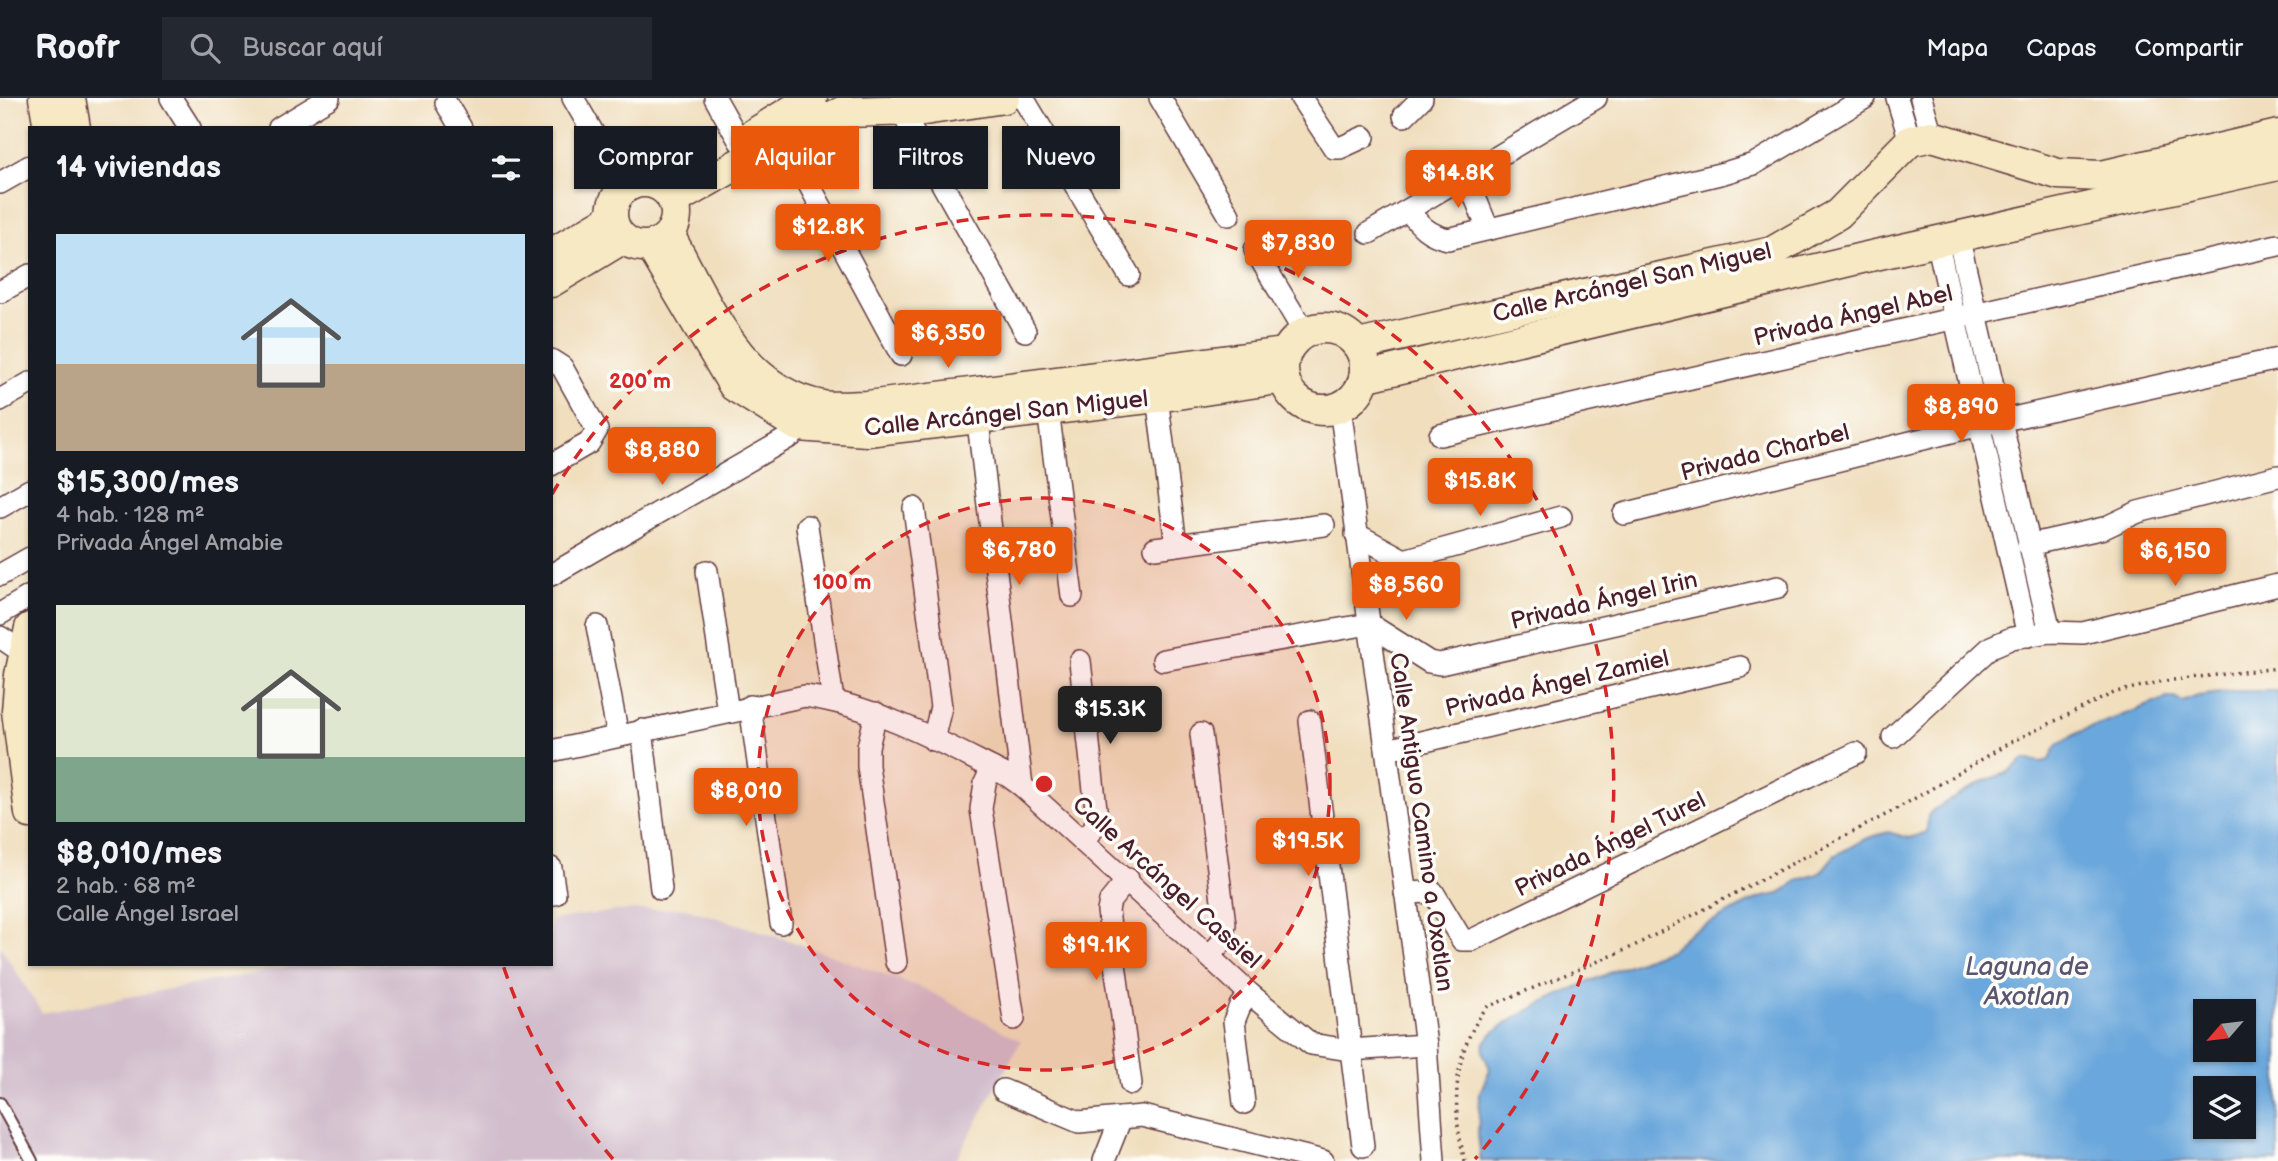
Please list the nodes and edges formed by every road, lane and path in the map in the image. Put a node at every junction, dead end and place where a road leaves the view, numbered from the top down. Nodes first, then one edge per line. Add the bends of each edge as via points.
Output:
1 (171, 98) edge
2 (329, 98) edge
3 (573, 98) edge
4 (715, 98) edge
5 (812, 98) edge
6 (1004, 98) edge
7 (1023, 98) edge
8 (1160, 98) edge
9 (1301, 98) edge
10 (1422, 98) edge
11 (1596, 98) edge
12 (1865, 98) edge
13 (1896, 98) edge
14 (1921, 98) edge
15 (446, 103) dead end
16 (897, 105) edge
17 (1404, 116) dead end
18 (189, 126) edge
19 (282, 126) edge
20 (460, 126) edge
21 (589, 126) edge
22 (731, 126) edge
23 (766, 126) edge
24 (811, 126) edge
25 (2278, 135) edge
26 (1364, 137) dead end
27 (1921, 138) junction
28 (731, 148) edge
29 (731, 162) edge
30 (2278, 165) edge
31 (28, 167) edge
32 (2058, 174) junction
33 (1466, 175) junction
34 (0, 183) edge
35 (624, 189) edge
36 (656, 189) edge
37 (811, 189) edge
38 (665, 193) junction
39 (1409, 211) junction
40 (2060, 213) junction
41 (1838, 214) junction
42 (1228, 215) dead end
43 (617, 229) junction
44 (1488, 229) junction
45 (1369, 233) dead end
46 (1947, 239) junction
47 (660, 241) junction
48 (2278, 245) edge
49 (1255, 250) dead end
50 (553, 253) edge
51 (1862, 258) junction
52 (1129, 275) dead end
53 (28, 276) edge
54 (553, 280) edge
55 (0, 292) edge
56 (1965, 317) junction
57 (1026, 331) dead end
58 (1358, 345) junction
59 (1291, 354) junction
60 (901, 355) dead end
61 (2278, 359) edge
62 (553, 361) edge
63 (1364, 377) junction
64 (28, 384) edge
65 (1157, 397) junction
66 (0, 400) edge
67 (975, 405) junction
68 (1340, 407) junction
69 (1048, 410) junction
70 (2000, 421) junction
71 (798, 426) junction
72 (1979, 426) junction
73 (1440, 435) dead end
74 (553, 465) edge
75 (2278, 476) edge
76 (28, 491) edge
77 (0, 507) edge
78 (914, 508) dead end
79 (1624, 514) dead end
80 (1561, 517) dead end
81 (1324, 525) dead end
82 (807, 526) dead end
83 (1356, 534) junction
84 (2028, 545) junction
85 (28, 559) edge
86 (707, 571) dead end
87 (553, 574) edge
88 (0, 575) edge
89 (2278, 584) edge
90 (1778, 587) dead end
91 (1072, 596) dead end
92 (28, 597) edge
93 (0, 614) edge
94 (1368, 624) junction
95 (597, 626) dead end
96 (2050, 632) junction
97 (2028, 636) junction
98 (0, 637) edge
99 (27, 641) edge
100 (1163, 660) dead end
101 (1080, 661) dead end
102 (1740, 667) dead end
103 (2278, 668) edge
104 (10, 680) edge
105 (833, 700) junction
106 (750, 706) junction
107 (728, 712) junction
108 (876, 713) junction
109 (1310, 721) dead end
110 (642, 730) junction
111 (1201, 734) dead end
112 (618, 736) junction
113 (1892, 737) dead end
114 (933, 740) junction
115 (1387, 750) junction
116 (553, 751) edge
117 (1856, 753) dead end
118 (992, 768) junction
119 (1022, 786) junction
120 (28, 797) edge
121 (1083, 840) junction
122 (1128, 879) junction
123 (553, 882) edge
124 (661, 889) dead end
125 (1405, 893) junction
126 (555, 894) dead end
127 (781, 923) dead end
128 (1210, 956) junction
129 (896, 962) dead end
130 (1250, 994) junction
131 (1014, 1019) dead end
132 (1426, 1045) junction
133 (1349, 1050) junction
134 (1131, 1084) dead end
135 (1003, 1090) dead end
136 (0, 1103) edge
137 (1244, 1103) dead end
138 (1121, 1118) junction
139 (1363, 1146) dead end
140 (32, 1161) edge
141 (1104, 1161) edge
142 (1322, 1161) edge
143 (1434, 1161) edge
144 (1465, 1161) edge

1 - 18 street
2 - 19 street
3 - 21 street
4 - 22 street
5 - 23 street
6 - 16 street
7 - 52 street
8 - 42 street
9 - 26 street via 1334,148
10 - 17 street
11 - 33 street
12 - 44 street via 1754,164
13 - 27 street
14 - 27 street
15 - 20 street
16 - 24 street via 842,112
16 - 57 street
25 - 32 street via 2101,176
27 - 32 street
27 - 41 street, Calle Arcángel San Miguel
28 - 38 street
29 - 38 street
30 - 40 street, Calle Arcángel San Miguel
31 - 34 street
32 - 40 street via 2067,186 2067,200
33 - 39 street
33 - 44 street
35 - 43 street via 612,207
36 - 38 street
37 - 60 street
38 - 47 street via 676,218
39 - 44 street via 1435,236 1448,239
39 - 45 street
40 - 46 street, Calle Arcángel San Miguel
41 - 51 street via 1834,228 1838,242 1848,253
41 - 58 street, Calle Arcángel San Miguel via 1772,252
43 - 47 street via 636,246
43 - 50 street
43 - 54 street
46 - 51 street, Calle Arcángel San Miguel
46 - 56 street
47 - 67 street, Calle Arcángel San Miguel via 730,344 751,369 781,390 822,406
47 - 71 street, Calle Arcángel San Miguel via 734,386
48 - 56 street, Privada Ángel Abel
49 - 59 street
51 - 63 street, Calle Arcángel San Miguel
53 - 55 street
56 - 70 street
56 - 72 street
56 - 73 street, Privada Ángel Abel
58 - 59 street via 1327,327
58 - 63 street
59 - 65 street, Calle Arcángel San Miguel
59 - 67 street, Calle Arcángel San Miguel
59 - 68 street via 1289,391 1306,405 1326,410
61 - 70 street, Privada Charbel
62 - 74 street via 562,367 597,430 590,443
63 - 68 street via 1356,395
64 - 66 street
65 - 69 street, Calle Arcángel San Miguel
65 - 81 street via 1165,546
67 - 69 street, Calle Arcángel San Miguel
67 - 71 street, Calle Arcángel San Miguel via 867,431
67 - 119 street
68 - 83 street, Calle Antiguo Camino a Oxotlan
69 - 91 street
70 - 72 street, Privada Charbel
70 - 84 street
71 - 87 street via 793,435
72 - 79 street, Privada Charbel
72 - 97 street
75 - 84 street via 2138,512 2104,528
76 - 77 street
78 - 114 street via 941,708
80 - 83 street via 1404,560
82 - 105 street
83 - 94 street, Calle Antiguo Camino a Oxotlan
84 - 96 street
85 - 88 street
86 - 107 street
89 - 96 street via 2070,635
90 - 94 street, Privada Ángel Irin via 1440,664 1429,662
92 - 93 street
94 - 100 street
94 - 115 street, Calle Antiguo Camino a Oxotlan
95 - 112 street
96 - 97 street
97 - 113 street via 1991,646
98 - 99 street
99 - 104 street
101 - 121 street via 1097,818
102 - 115 street, Privada Ángel Zamiel
103 - 144 path via 2164,681 2116,692 2013,741 1894,811 1628,949 1486,1007 1473,1025 1457,1076 1459,1138
104 - 120 street
105 - 106 street, Calle Arcángel Cassiel via 805,696
105 - 108 street, Calle Arcángel Cassiel
106 - 107 street, Calle Arcángel Cassiel
106 - 127 street
107 - 110 street, Calle Arcángel Cassiel
108 - 114 street, Calle Arcángel Cassiel
108 - 129 street via 867,766
109 - 133 street
110 - 112 street, Calle Arcángel Cassiel
110 - 124 street
111 - 128 street via 1225,924 1222,942
112 - 116 street, Calle Arcángel Cassiel
114 - 118 street, Calle Arcángel Cassiel
115 - 125 street, Calle Antiguo Camino a Oxotlan
117 - 125 street, Privada Ángel Turel via 1472,940 1462,940 1454,931 1433,892
118 - 119 street, Calle Arcángel Cassiel
118 - 131 street via 981,809
119 - 121 street, Calle Arcángel Cassiel
121 - 122 street, Calle Arcángel Cassiel
122 - 128 street, Calle Arcángel Cassiel
122 - 134 street via 1110,901 1108,911
123 - 126 street
125 - 132 street, Calle Antiguo Camino a Oxotlan
128 - 130 street, Calle Arcángel Cassiel
130 - 133 street, Calle Arcángel Cassiel via 1311,1044
130 - 137 street via 1234,1021
132 - 133 street, Calle Arcángel Cassiel
132 - 143 street, Calle Antiguo Camino a Oxotlan
133 - 139 street
135 - 138 street via 1079,1122
136 - 140 lane
138 - 141 street
138 - 142 street via 1142,1116

